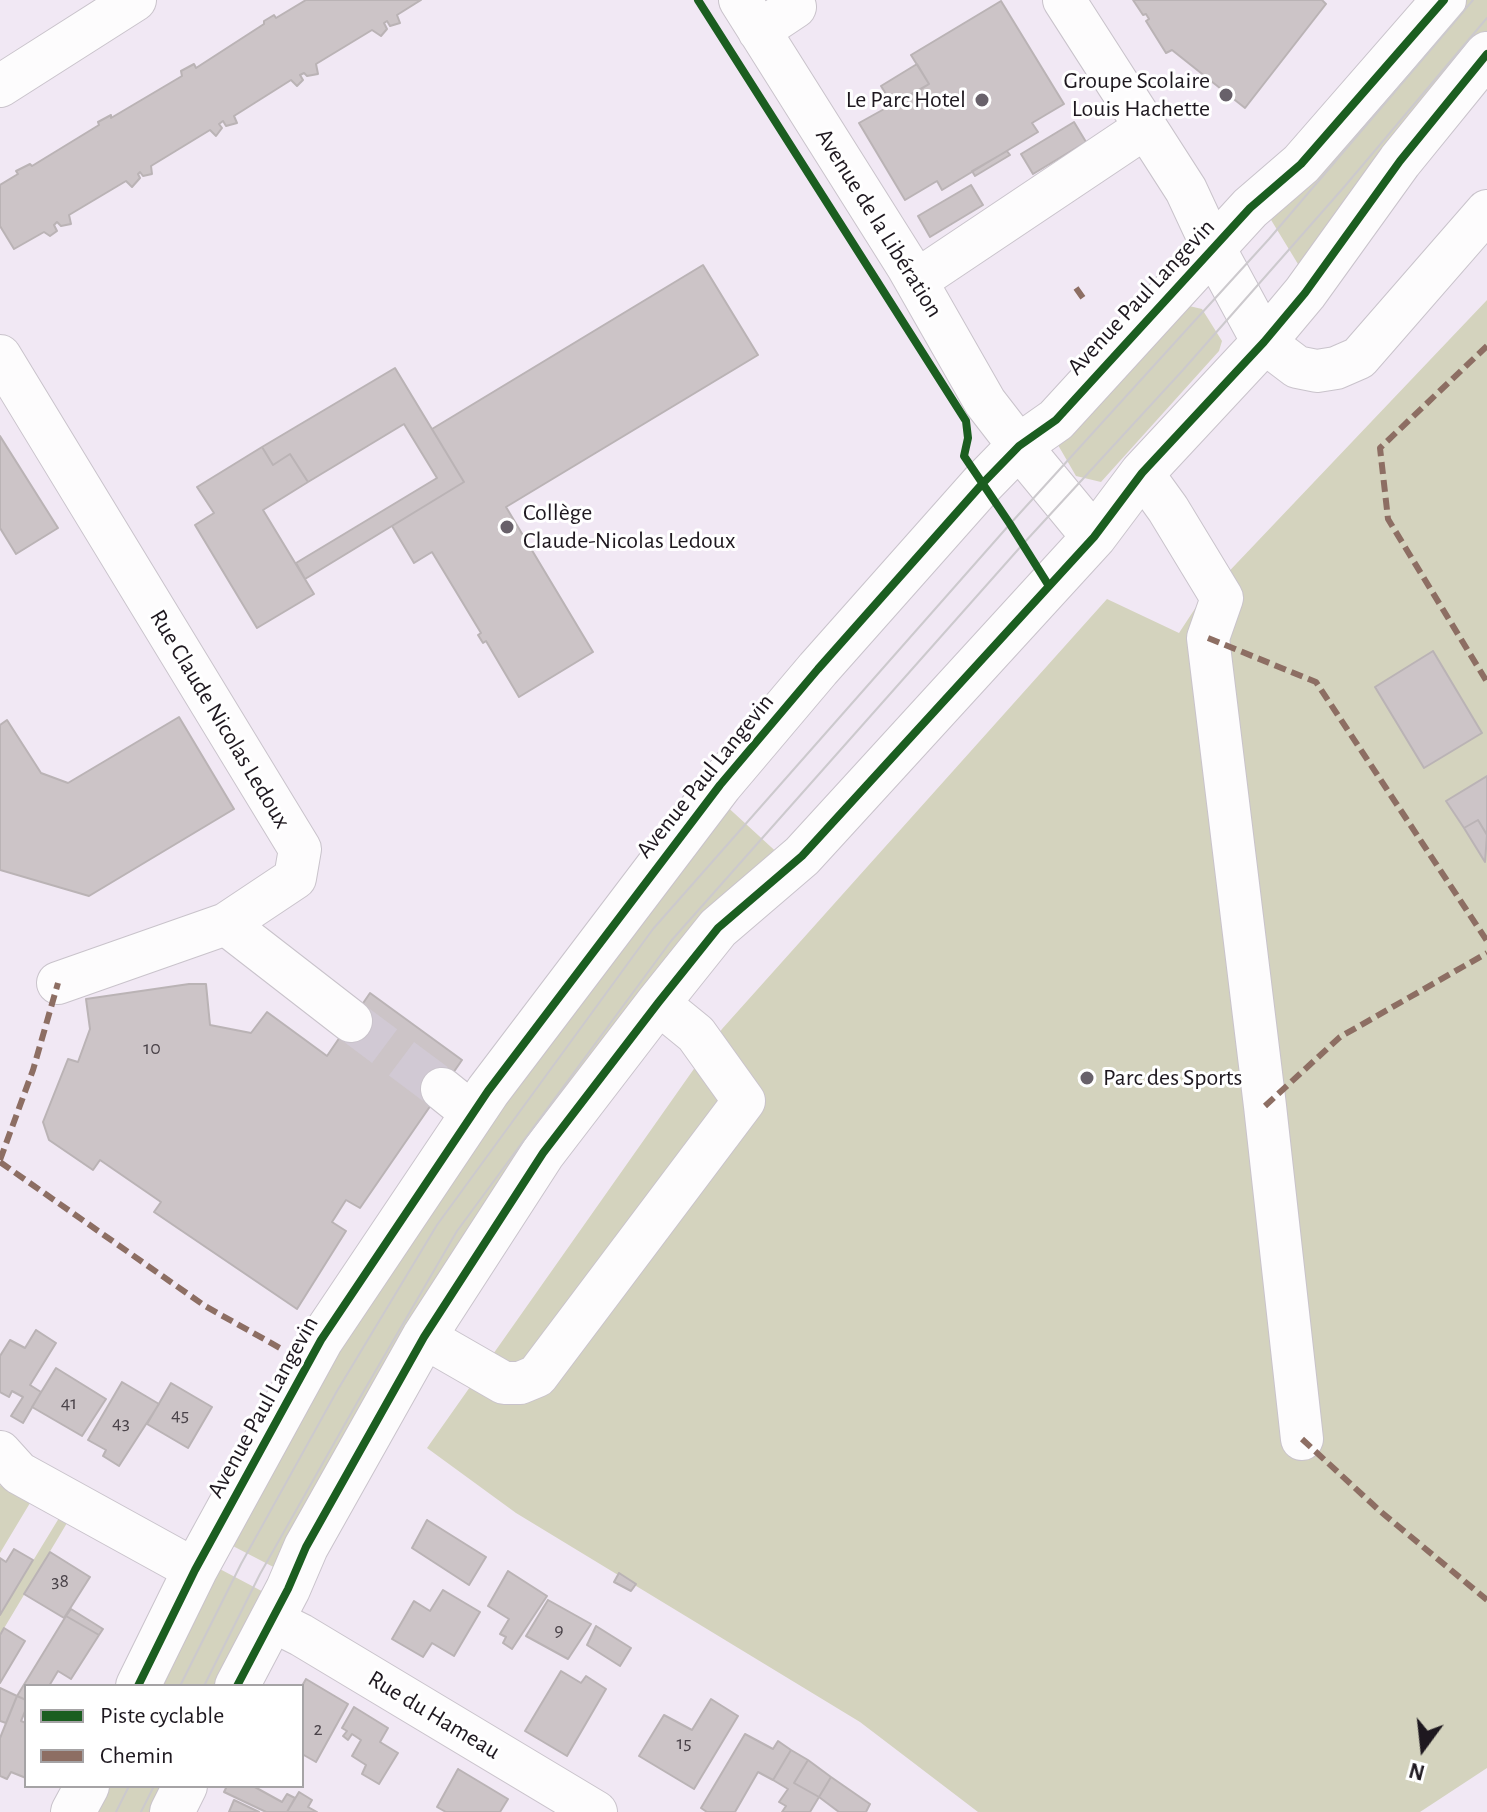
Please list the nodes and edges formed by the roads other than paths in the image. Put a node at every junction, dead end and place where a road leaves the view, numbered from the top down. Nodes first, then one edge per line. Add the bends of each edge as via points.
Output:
1 (135, 0) edge
2 (1064, 0) edge
3 (1444, 0) edge
4 (795, 7) dead end
5 (750, 15) edge
6 (1487, 54) edge
7 (0, 86) edge
8 (1146, 127) junction
9 (1487, 211) edge
10 (1213, 248) junction
11 (916, 281) junction
12 (1264, 342) junction
13 (0, 356) edge
14 (1019, 446) junction
15 (1142, 473) junction
16 (1094, 537) junction
17 (226, 924) junction
18 (58, 983) dead end
19 (658, 1003) junction
20 (351, 1021) tunnel mouth
21 (424, 1337) junction
22 (1302, 1439) dead end
23 (0, 1452) edge
24 (195, 1570) junction
25 (271, 1620) junction
26 (139, 1684) edge
27 (238, 1684) edge
28 (86, 1788) edge
29 (184, 1788) edge
30 (73, 1812) edge
31 (172, 1812) edge
32 (596, 1812) edge

1 - 7 street
2 - 8 street
3 - 10 main road, Avenue Paul Langevin via 1301,164
4 - 5 street
5 - 11 street, Avenue de la Libération
6 - 12 main road
8 - 10 street via 1186,190
8 - 11 street
9 - 12 street via 1359,358 1317,371 1297,367
10 - 12 main road
10 - 14 main road, Avenue Paul Langevin via 1056,420
11 - 14 street, Avenue de la Libération via 985,402
12 - 15 main road
13 - 17 street, Rue Claude Nicolas Ledoux via 300,849 295,878
14 - 16 main road
14 - 24 main road, Avenue Paul Langevin via 818,669 458,1101
15 - 16 main road
15 - 22 street via 1222,598 1208,638
16 - 19 main road via 802,856 718,928
17 - 18 street, Rue Claude Nicolas Ledoux
17 - 20 street
19 - 21 main road via 543,1153
19 - 21 street via 696,1034 744,1101 537,1376 504,1383
21 - 25 main road
23 - 24 street via 19,1473
24 - 26 main road, Avenue Paul Langevin
25 - 27 main road
25 - 32 street, Rue du Hameau
28 - 30 main road
29 - 31 main road

